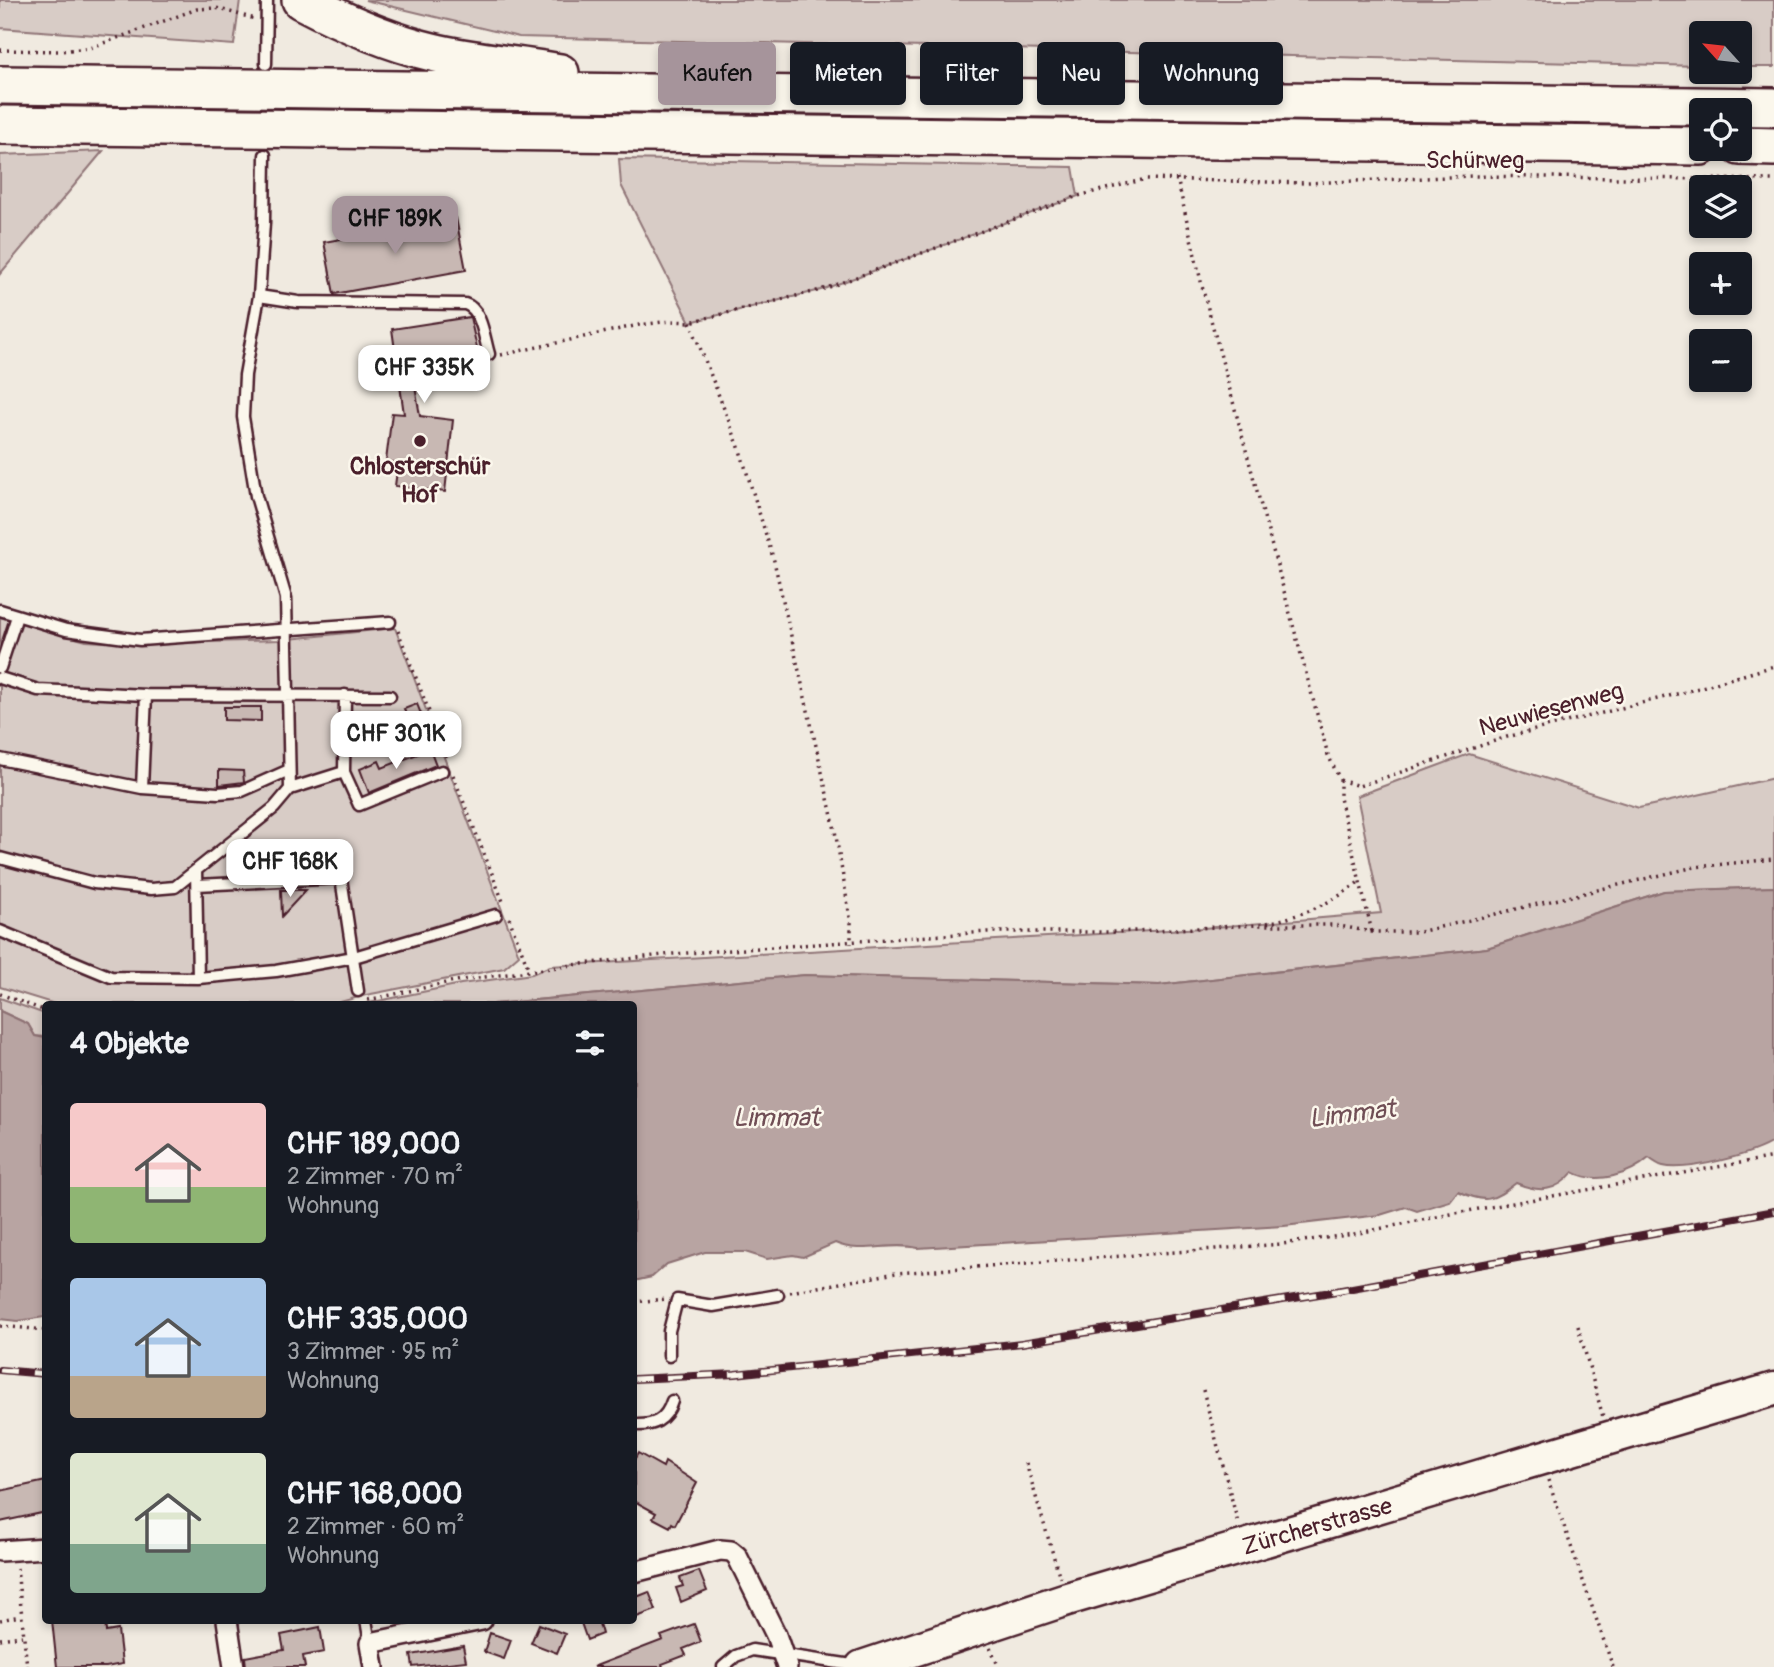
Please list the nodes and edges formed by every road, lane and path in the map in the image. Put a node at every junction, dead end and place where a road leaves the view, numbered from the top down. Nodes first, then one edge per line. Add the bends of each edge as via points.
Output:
1 (267, 0) edge
2 (301, 0) edge
3 (267, 22) junction
4 (0, 50) edge
5 (266, 64) dead end
6 (0, 85) edge
7 (658, 92) edge
8 (658, 94) edge
9 (776, 95) edge
10 (1774, 107) edge
11 (0, 125) edge
12 (1689, 146) edge
13 (1752, 146) edge
14 (1774, 147) edge
15 (265, 155) dead end
16 (1177, 178) junction
17 (1774, 180) edge
18 (259, 296) junction
19 (690, 322) junction
20 (489, 354) joint
21 (0, 610) edge
22 (17, 615) junction
23 (390, 622) joint
24 (288, 630) junction
25 (1774, 666) edge
26 (0, 668) edge
27 (0, 678) edge
28 (145, 695) junction
29 (288, 695) junction
30 (345, 695) junction
31 (390, 696) dead end
32 (0, 759) edge
33 (289, 770) junction
34 (442, 771) dead end
35 (344, 772) junction
36 (1340, 780) junction
37 (142, 788) junction
38 (290, 789) junction
39 (0, 858) edge
40 (1774, 859) edge
41 (196, 870) junction
42 (1360, 881) junction
43 (197, 885) junction
44 (496, 915) dead end
45 (1258, 925) junction
46 (0, 931) edge
47 (1372, 932) junction
48 (851, 944) junction
49 (354, 957) junction
50 (529, 970) junction
51 (198, 978) junction
52 (358, 991) dead end
53 (0, 994) edge
54 (368, 1001) edge
55 (42, 1009) edge
56 (1774, 1157) edge
57 (778, 1295) joint
58 (677, 1300) junction
59 (637, 1302) edge
60 (1578, 1325) dead end
61 (0, 1326) edge
62 (42, 1330) edge
63 (669, 1356) dead end
64 (1774, 1389) edge
65 (1203, 1390) dead end
66 (672, 1401) dead end
67 (637, 1425) edge
68 (1609, 1440) junction
69 (1026, 1463) dead end
70 (1548, 1480) dead end
71 (1247, 1546) junction
72 (42, 1548) edge
73 (8, 1550) edge
74 (637, 1572) edge
75 (1067, 1599) junction
76 (20, 1616) junction
77 (0, 1620) edge
78 (228, 1624) edge
79 (367, 1624) edge
80 (463, 1624) edge
81 (23, 1636) junction
82 (0, 1639) edge
83 (370, 1643) junction
84 (989, 1646) dead end
85 (785, 1660) edge
86 (27, 1667) edge
87 (234, 1667) edge
88 (374, 1667) edge
89 (723, 1667) edge
90 (863, 1667) edge
91 (999, 1667) edge
92 (1613, 1667) edge

1 - 3 lane
2 - 7 highway via 378,35 431,52
3 - 4 path via 206,8 90,48
3 - 5 lane
6 - 8 highway
9 - 10 highway
11 - 12 highway
13 - 14 highway
15 - 18 lane
16 - 17 path, Schürweg via 1307,183 1472,176
16 - 19 path, Schürweg via 1100,189 821,290
16 - 36 path via 1328,755
18 - 20 lane via 298,302 465,304 477,312
18 - 24 lane via 245,376 245,440 286,598
19 - 20 path, Schürweg via 651,323 504,355
19 - 48 path via 739,447 774,561 834,825
21 - 22 lane
22 - 24 lane via 66,630 140,640
22 - 26 lane
23 - 24 lane
23 - 50 path via 396,626
24 - 29 lane
25 - 36 path, Neuwiesenweg via 1507,737 1359,786
27 - 28 lane via 38,690
28 - 29 lane
28 - 37 lane
29 - 30 lane
29 - 33 lane
30 - 31 lane
30 - 35 lane
32 - 37 lane
33 - 37 lane via 242,791
33 - 38 lane
34 - 35 lane via 359,805
35 - 38 lane
36 - 42 path
38 - 41 lane via 275,808
39 - 41 lane via 94,883 152,888 175,887
40 - 47 path via 1695,867 1419,932
41 - 43 lane
42 - 45 path via 1342,896 1298,916
42 - 47 path
43 - 49 lane via 341,878
43 - 51 lane
44 - 49 lane
45 - 47 path via 1335,925
45 - 48 path via 987,932
46 - 51 lane via 111,976
48 - 50 path via 673,954
49 - 51 lane
49 - 52 lane
50 - 54 path
53 - 55 path
56 - 57 path via 1282,1244 897,1273
57 - 58 lane via 713,1306
58 - 59 path
58 - 63 lane via 669,1331
60 - 68 path
61 - 62 path
64 - 68 main road, Zürcherstrasse
65 - 71 path
66 - 67 lane via 662,1419
68 - 71 main road, Zürcherstrasse
69 - 75 path
70 - 92 path
71 - 75 main road, Zürcherstrasse
72 - 73 street
73 - 76 path
74 - 85 street via 731,1551
75 - 90 main road, Zürcherstrasse
76 - 77 path
76 - 81 path
78 - 87 street
79 - 83 lane
80 - 83 street
81 - 82 path
81 - 86 path
83 - 88 street
84 - 91 path
85 - 89 lane via 747,1651
85 - 90 lane

